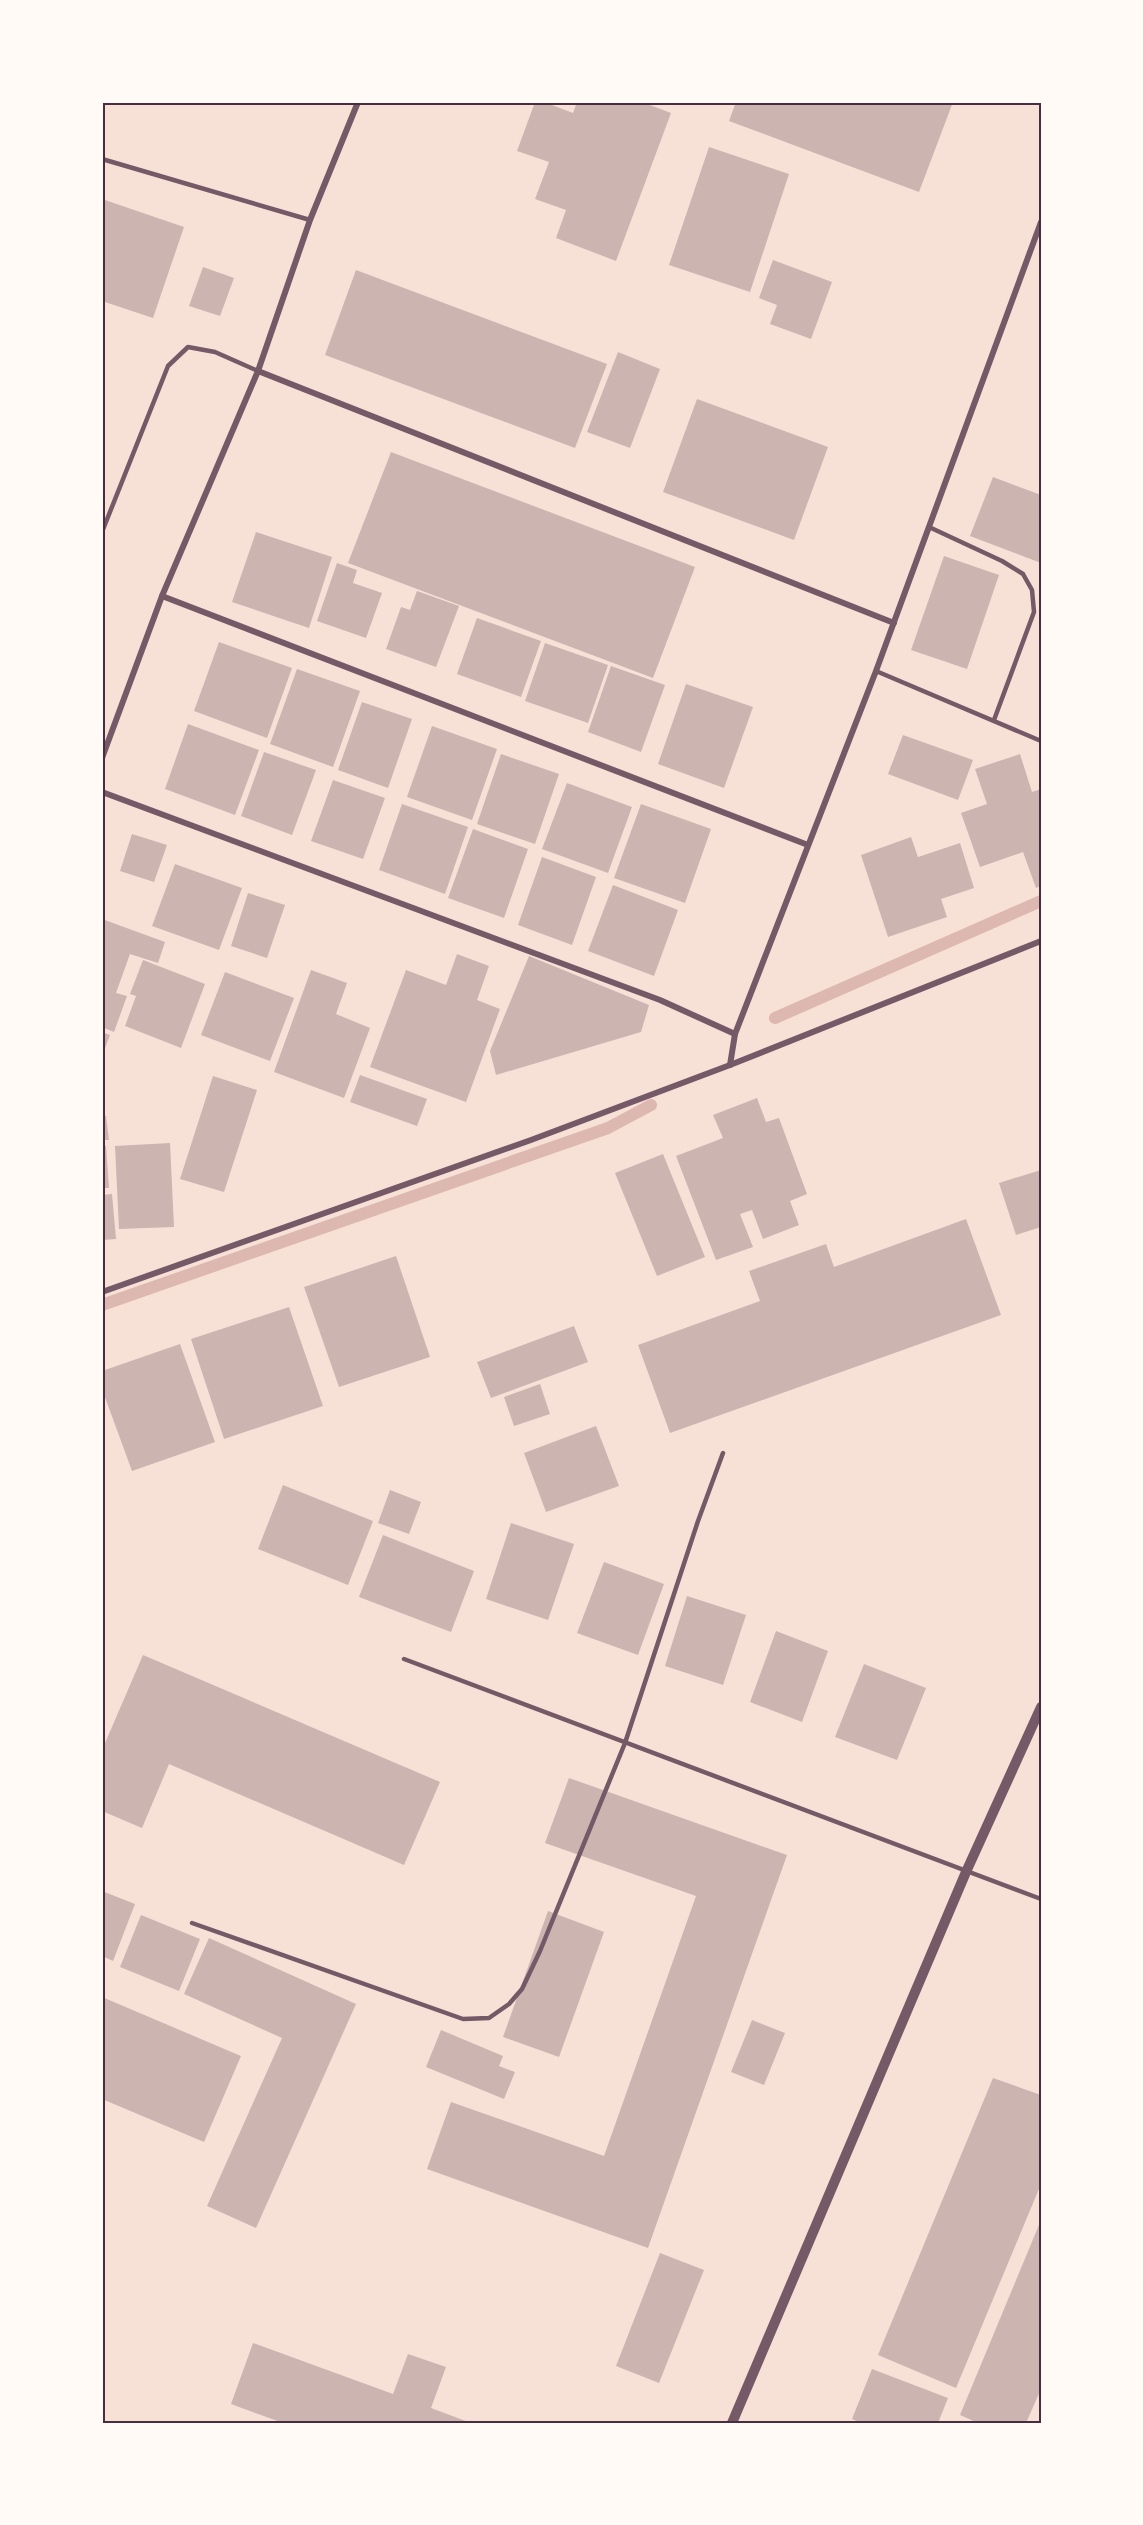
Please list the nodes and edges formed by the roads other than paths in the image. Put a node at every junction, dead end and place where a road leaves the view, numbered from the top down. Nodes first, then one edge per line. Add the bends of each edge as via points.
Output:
1 (358, 102) edge
2 (102, 159) edge
3 (310, 220) junction
4 (1041, 222) edge
5 (258, 371) junction
6 (929, 527) junction
7 (102, 532) edge
8 (162, 596) junction
9 (894, 623) junction
10 (876, 671) junction
11 (994, 720) junction
12 (1041, 741) edge
13 (102, 758) edge
14 (102, 792) edge
15 (808, 845) junction
16 (1041, 941) edge
17 (735, 1034) junction
18 (730, 1065) junction
19 (102, 1292) edge
20 (723, 1453) dead end
21 (404, 1659) dead end
22 (1041, 1707) edge
23 (625, 1743) junction
24 (966, 1872) junction
25 (1041, 1899) edge
26 (192, 1923) dead end
27 (732, 2423) edge

1 - 3 street
2 - 3 lane
3 - 5 street
4 - 6 street
5 - 7 lane via 215,352 188,347 168,366
5 - 8 street
5 - 9 street
6 - 9 street
6 - 11 lane via 1002,561 1023,574 1032,590 1034,612
8 - 13 street
8 - 15 street
9 - 10 street
10 - 11 lane
10 - 15 street
11 - 12 lane
14 - 17 street via 660,1000
15 - 17 street
16 - 18 street
17 - 18 street
18 - 19 street
20 - 23 lane
21 - 23 lane
22 - 24 street
23 - 24 lane
23 - 26 lane via 540,1952 509,2004 489,2018 463,2019
24 - 25 lane
24 - 27 street

